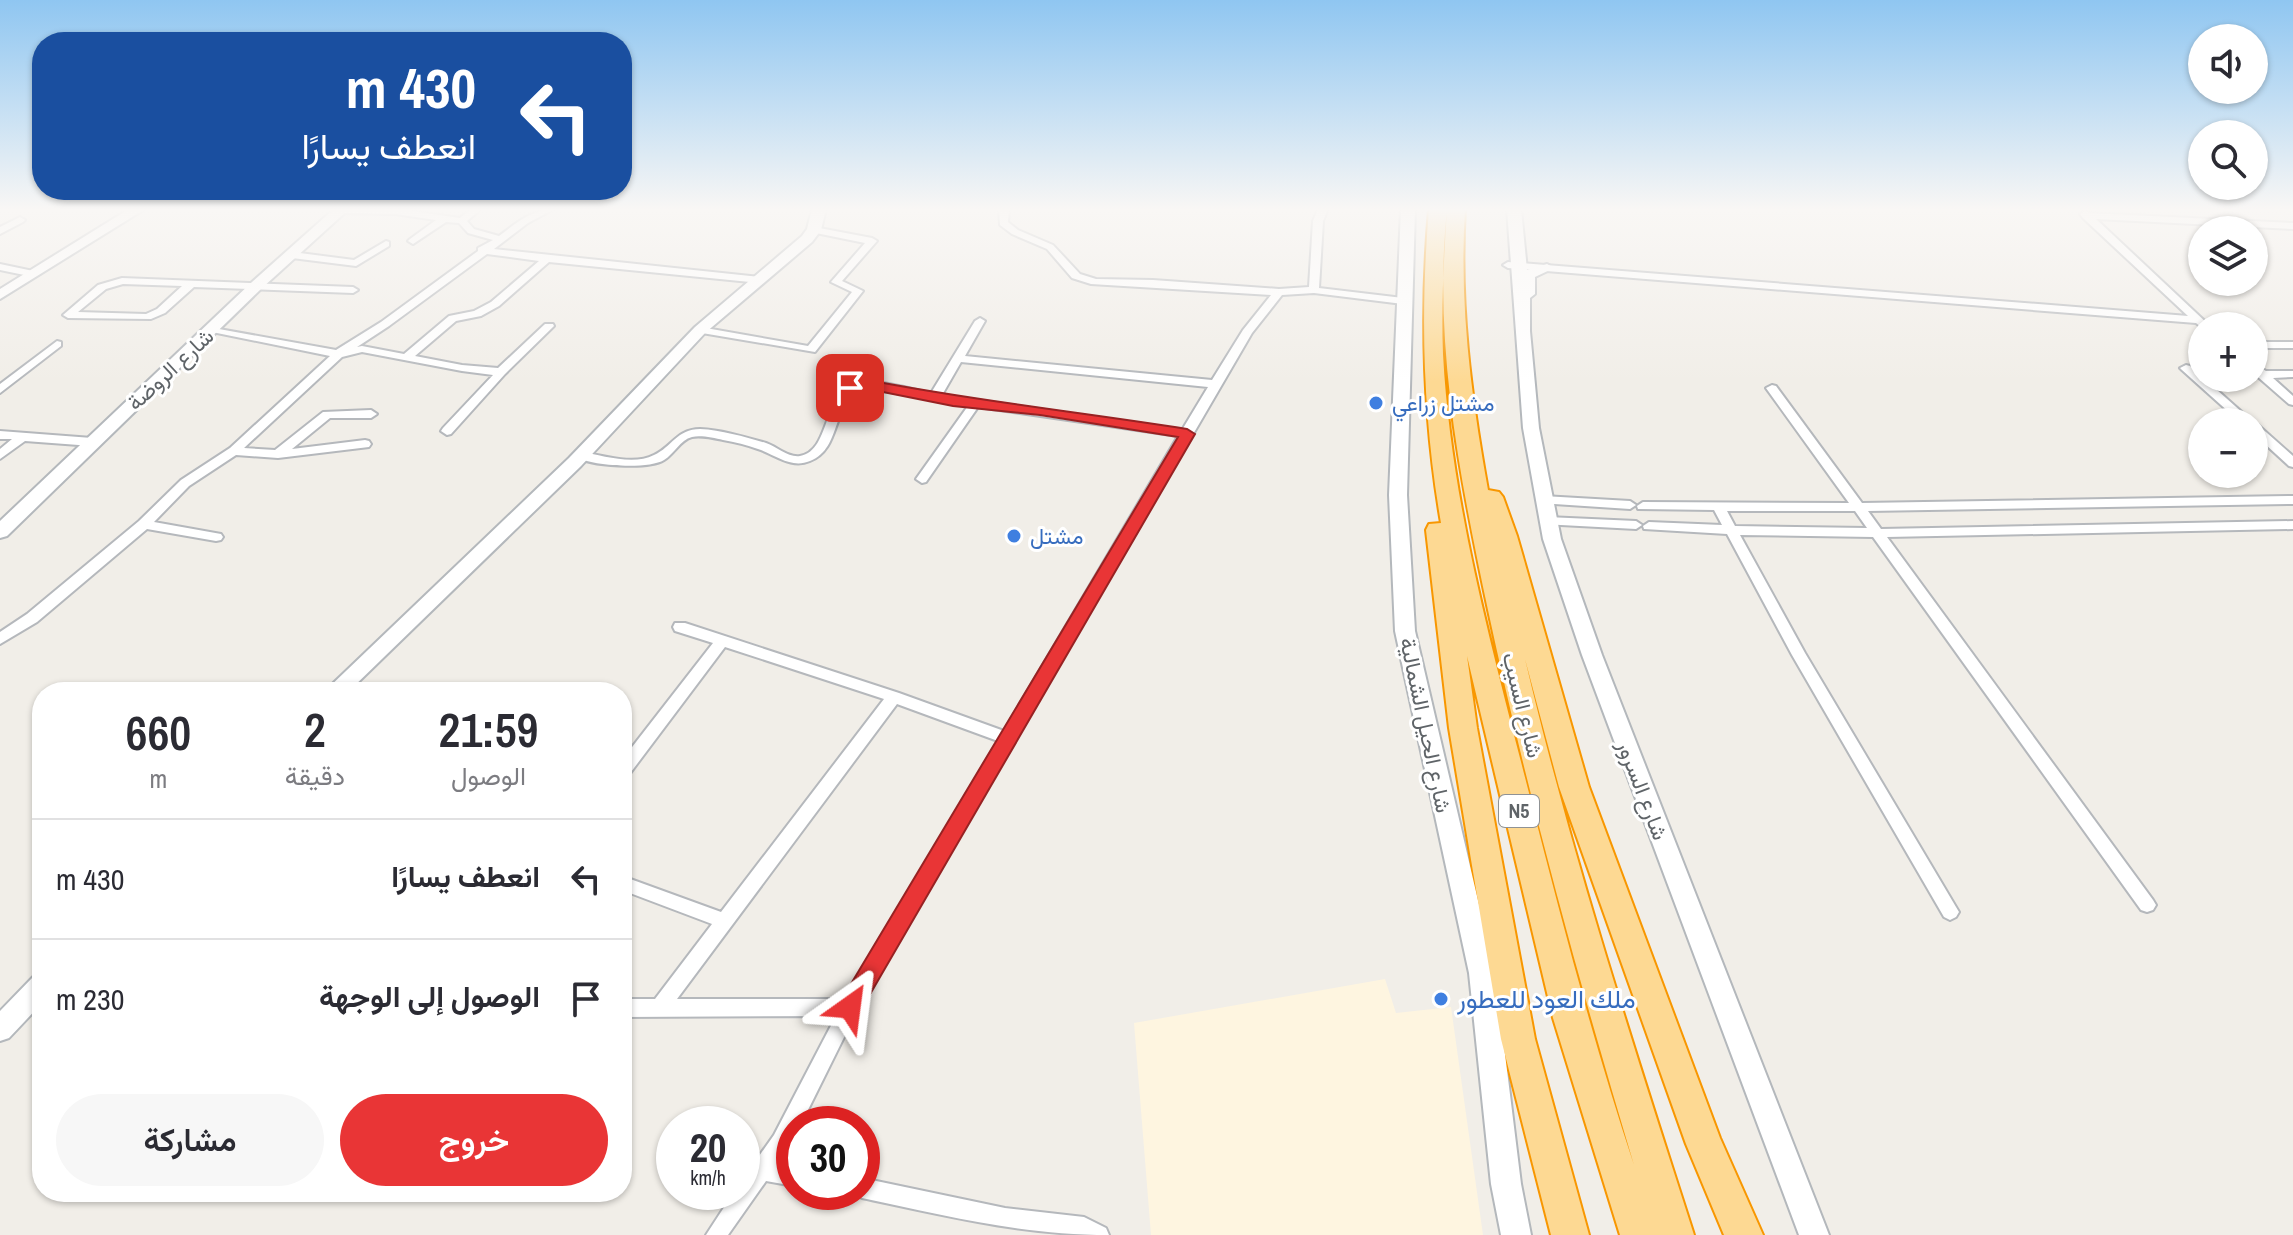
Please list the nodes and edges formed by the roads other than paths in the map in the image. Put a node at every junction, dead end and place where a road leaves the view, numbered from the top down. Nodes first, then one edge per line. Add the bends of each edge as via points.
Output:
1 (1514, 266) joint
2 (0, 267) edge
3 (46, 267) edge
4 (278, 267) edge
5 (460, 267) edge
6 (538, 267) edge
7 (624, 267) edge
8 (774, 267) edge
9 (849, 267) edge
10 (1068, 267) edge
11 (1315, 267) edge
12 (1405, 267) edge
13 (1431, 267) edge
14 (1456, 267) edge
15 (1524, 267) edge
16 (2142, 267) edge
17 (1547, 268) junction
18 (34, 274) junction
19 (760, 280) junction
20 (192, 283) junction
21 (257, 285) junction
22 (353, 290) dead end
23 (1314, 290) junction
24 (1279, 292) junction
25 (0, 295) edge
26 (1403, 301) junction
27 (1523, 301) junction
28 (2189, 312) edge
29 (980, 321) dead end
30 (2188, 322) edge
31 (549, 326) dead end
32 (212, 329) junction
33 (700, 330) junction
34 (1522, 331) junction
35 (1432, 342) junction
36 (57, 344) dead end
37 (2268, 345) edge
38 (2293, 345) edge
39 (338, 354) junction
40 (408, 356) junction
41 (960, 359) junction
42 (2186, 368) dead end
43 (501, 372) junction
44 (2268, 372) edge
45 (2293, 374) edge
46 (2268, 380) edge
47 (1217, 384) junction
48 (1772, 388) dead end
49 (0, 390) edge
50 (934, 398) junction
51 (2293, 402) edge
52 (975, 404) junction
53 (2231, 408) edge
54 (371, 414) dead end
55 (447, 431) dead end
56 (1468, 433) junction
57 (1187, 434) junction
58 (0, 435) edge
59 (22, 437) junction
60 (2268, 441) edge
61 (92, 442) junction
62 (365, 444) dead end
63 (2, 451) edge
64 (234, 451) junction
65 (278, 454) junction
66 (581, 456) junction
67 (2293, 463) edge
68 (922, 479) dead end
69 (2293, 500) edge
70 (1630, 505) junction
71 (1858, 507) junction
72 (1719, 508) junction
73 (1545, 510) junction
74 (144, 524) junction
75 (1636, 525) junction
76 (2293, 525) edge
77 (1731, 531) junction
78 (0, 532) edge
79 (1877, 533) junction
80 (216, 537) dead end
81 (680, 627) dead end
82 (0, 639) edge
83 (722, 641) junction
84 (345, 682) edge
85 (894, 697) junction
86 (1009, 739) junction
87 (632, 759) edge
88 (632, 887) edge
89 (2147, 905) dead end
90 (1950, 912) dead end
91 (724, 921) junction
92 (32, 1000) edge
93 (850, 1007) junction
94 (632, 1008) edge
95 (659, 1008) junction
96 (0, 1029) edge
97 (760, 1170) joint
98 (776, 1173) edge
99 (880, 1192) edge
100 (733, 1210) edge
101 (716, 1235) edge
102 (1099, 1235) edge
103 (1516, 1235) edge
104 (1570, 1235) edge
105 (1639, 1235) edge
106 (1675, 1235) edge
107 (1744, 1235) edge
108 (1814, 1235) edge

1 - 27 street, شارع السرور
1 - 34 street, شارع السرور via 1513,303
2 - 18 street
3 - 18 street
4 - 21 street, شارع الروضة
5 - 39 street
6 - 40 street via 495,304 453,318
7 - 19 street
8 - 19 street
9 - 33 street via 836,282 858,291 811,350
10 - 24 street via 1076,276 1095,282
11 - 23 street
12 - 26 street, شارع الحيل الشمالية
13 - 35 highway, شارع السيب / N5
14 - 56 highway, شارع السيب / N5 via 1456,340
15 - 17 street
16 - 28 street
17 - 27 street via 1528,275
17 - 30 street
18 - 25 street
19 - 33 street
20 - 20 street via 111,283 68,315 147,317
20 - 21 street
21 - 22 street
21 - 32 street, شارع الروضة
23 - 24 street
23 - 26 street
24 - 47 street via 1247,332
26 - 103 street, شارع الحيل الشمالية via 1398,495 1405,631 1482,973
27 - 34 street, شارع السرور
29 - 41 street
31 - 43 street
32 - 39 street
32 - 61 street, شارع الروضة
33 - 66 street
34 - 73 street, شارع السرور via 1532,443
35 - 104 highway via 1430,432 1463,728 1518,1039
35 - 105 highway, شارع السيب / N5 via 1449,502 1490,697 1579,1050
36 - 49 street
37 - 38 street
39 - 40 street via 362,349
39 - 64 street
40 - 43 street
41 - 47 street
41 - 50 street
42 - 53 street
43 - 55 street
44 - 45 street
46 - 51 street
47 - 57 street
48 - 71 street
50 - 52 street
50 - 66 street via 868,385 850,388 818,450 805,459 787,459 762,446 698,432 678,439 656,460
52 - 57 street
52 - 68 street
54 - 65 street via 327,414
56 - 106 highway, شارع السيب / N5 via 1520,701 1611,1031
56 - 107 highway via 1505,536 1574,787 1704,1144
57 - 86 street
58 - 59 street
59 - 61 street
59 - 63 street
60 - 67 street
61 - 78 street, شارع الروضة
62 - 65 street
64 - 65 street
64 - 74 street via 185,483
66 - 84 street
69 - 71 street
70 - 72 street
70 - 73 street
70 - 75 street
71 - 72 street
71 - 79 street
72 - 77 street
73 - 75 street
73 - 108 street, شارع السرور via 1592,655
74 - 80 street
74 - 82 street
75 - 77 street
76 - 79 street
77 - 79 street
77 - 90 street
79 - 89 street
81 - 83 street
83 - 85 street
83 - 87 street
85 - 86 street
85 - 91 street
86 - 93 street
88 - 91 street
91 - 95 street
92 - 96 street
93 - 95 street
93 - 97 street via 781,1142
94 - 95 street
97 - 98 street
99 - 102 street via 1005,1218 1084,1227
100 - 101 street

